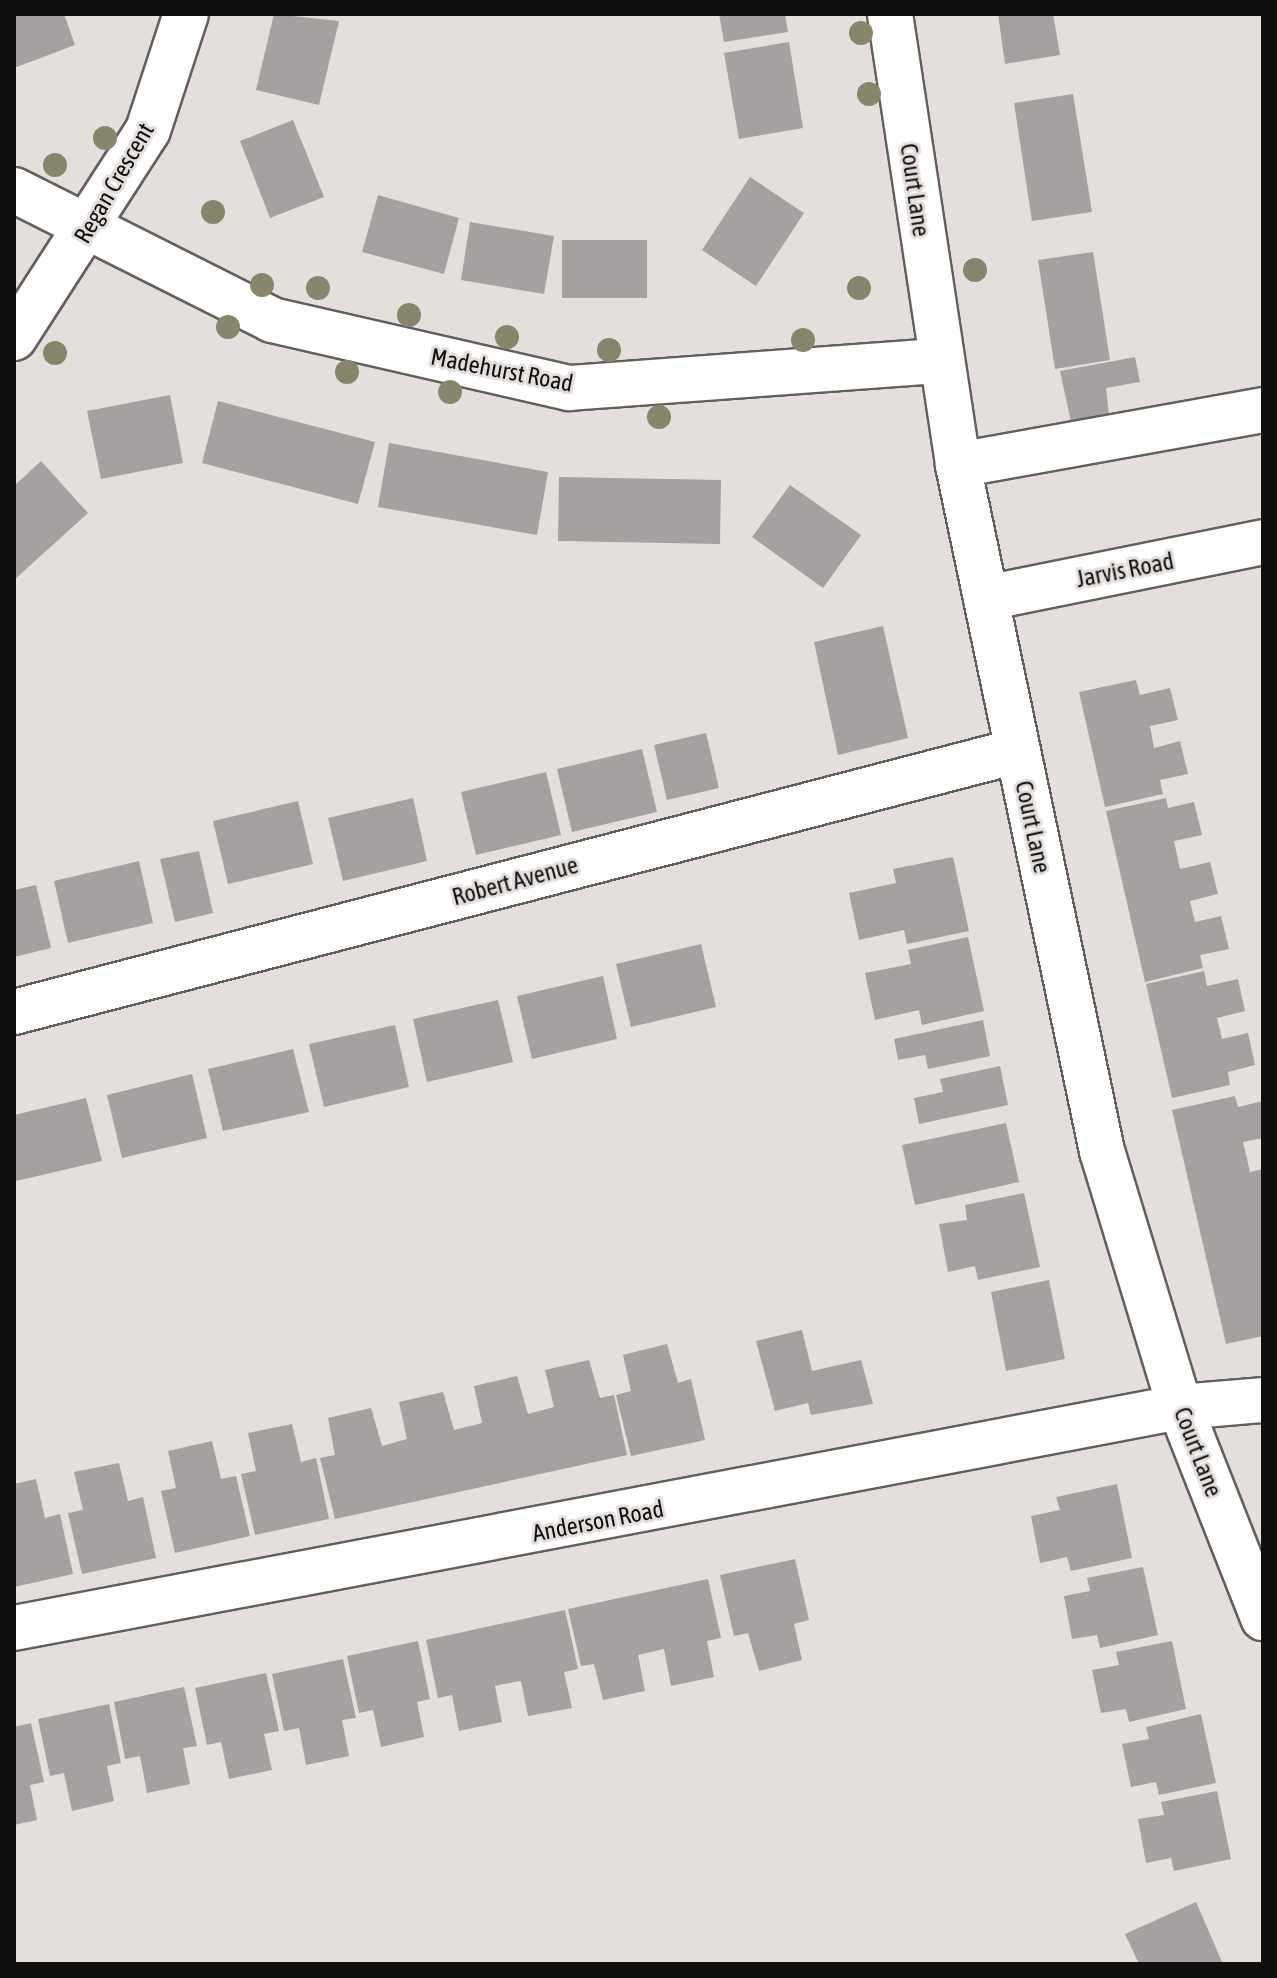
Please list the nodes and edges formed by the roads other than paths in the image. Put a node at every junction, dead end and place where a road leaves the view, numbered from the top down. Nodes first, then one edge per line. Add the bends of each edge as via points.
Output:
1 (186, 14) edge
2 (890, 14) edge
3 (14, 190) edge
4 (87, 232) junction
5 (14, 338) edge
6 (939, 361) junction
7 (1263, 410) edge
8 (958, 465) junction
9 (1263, 542) edge
10 (986, 598) junction
11 (1017, 751) junction
12 (14, 1012) edge
13 (1263, 1400) edge
14 (1180, 1407) junction
15 (1263, 1618) edge
16 (14, 1628) edge

1 - 4 street, Regan Crescent via 148,130
2 - 6 street, Court Lane
3 - 4 street, Madehurst Road
4 - 5 street, Regan Crescent
4 - 6 street, Madehurst Road via 272,320 569,388
6 - 8 street, Court Lane
7 - 8 street
8 - 10 street, Court Lane
9 - 10 street, Jarvis Road
10 - 11 street, Court Lane
11 - 12 street, Robert Avenue
11 - 14 street, Court Lane via 1102,1151
13 - 14 street, Anderson Road
14 - 15 street, Court Lane
14 - 16 street, Anderson Road

